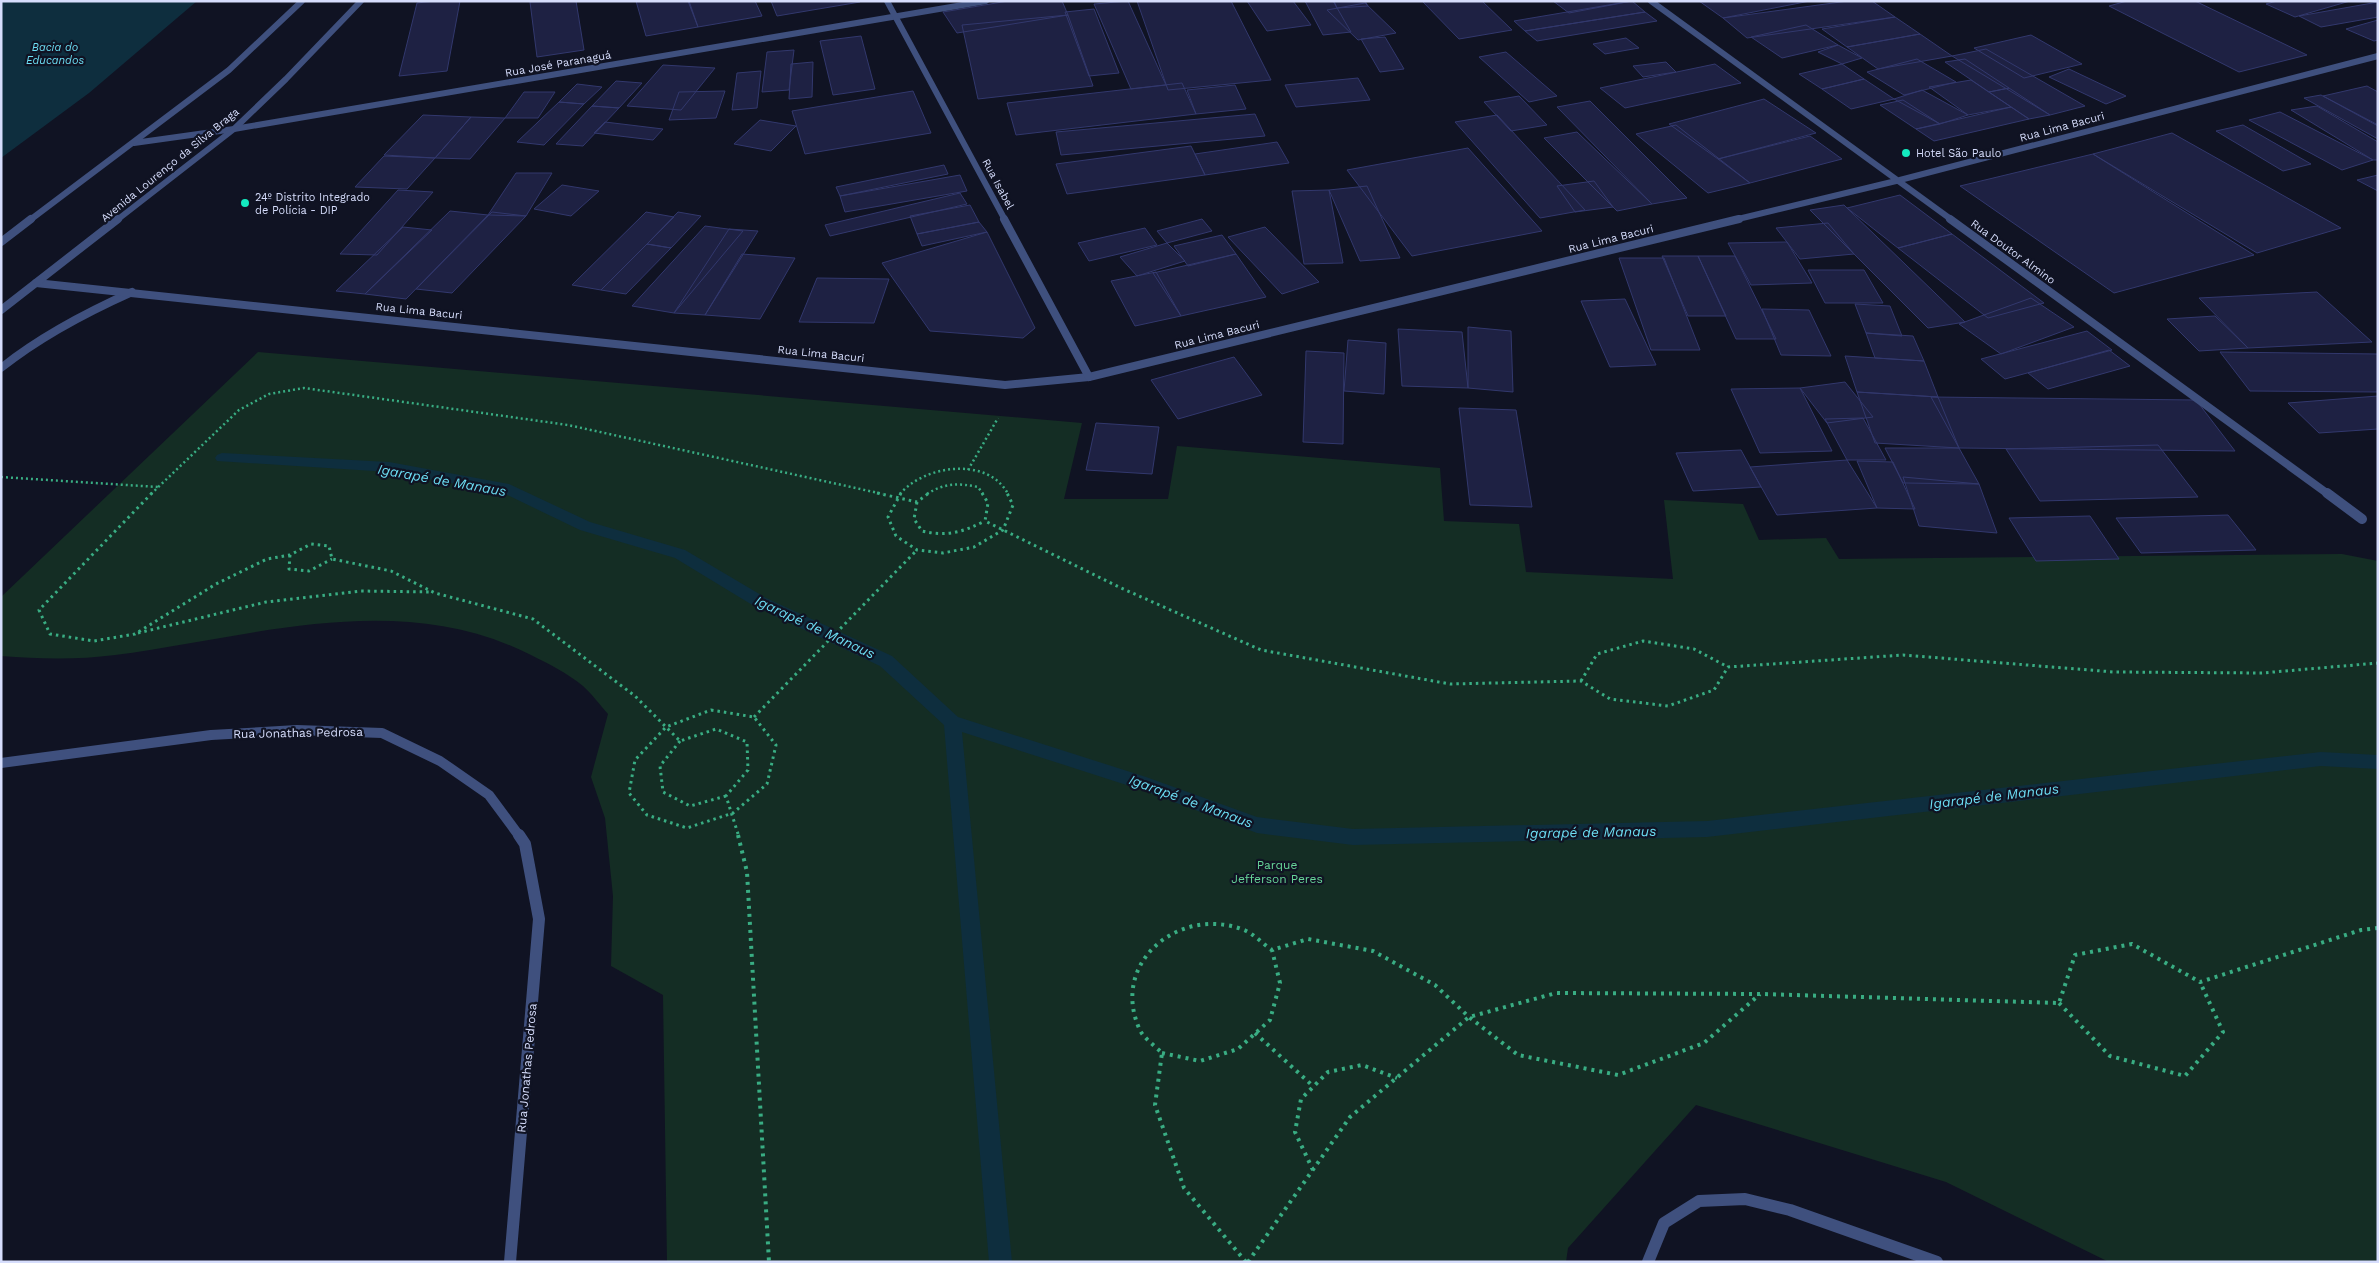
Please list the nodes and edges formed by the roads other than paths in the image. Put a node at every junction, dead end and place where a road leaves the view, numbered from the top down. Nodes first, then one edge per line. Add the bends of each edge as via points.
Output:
1 (302, 1) edge
2 (361, 1) edge
3 (887, 1) edge
4 (986, 1) edge
5 (1651, 1) edge
6 (895, 16) junction
7 (2378, 56) edge
8 (234, 129) junction
9 (134, 143) junction
10 (1896, 181) junction
11 (1, 242) edge
12 (36, 283) junction
13 (132, 292) junction
14 (1, 310) edge
15 (1, 368) edge
16 (1089, 377) junction
17 (2362, 519) dead end
18 (1, 763) edge
19 (510, 1262) edge
20 (1648, 1262) edge
21 (1937, 1262) edge

1 - 9 street via 229,70
2 - 8 street, Avenida Lourenço da Silva Braga
3 - 6 street, Rua Isabel
4 - 6 street, Rua José Paranaguá
5 - 10 street, Rua Doutor Almino
6 - 8 street, Rua José Paranaguá
6 - 16 street, Rua Isabel
7 - 10 street, Rua Lima Bacuri
8 - 9 street, Rua José Paranaguá
8 - 12 street, Avenida Lourenço da Silva Braga
9 - 11 street
10 - 16 street, Rua Lima Bacuri
10 - 17 street, Rua Doutor Almino
12 - 13 street, Rua Lima Bacuri
12 - 14 street, Avenida Lourenço da Silva Braga
13 - 15 street via 54,329
13 - 16 street, Rua Lima Bacuri via 1006,385
18 - 19 street, Rua Jonathas Pedrosa via 212,735 297,730 382,732 440,761 489,795 525,844 539,919
20 - 21 street via 1664,1224 1699,1201 1745,1199 1790,1210

